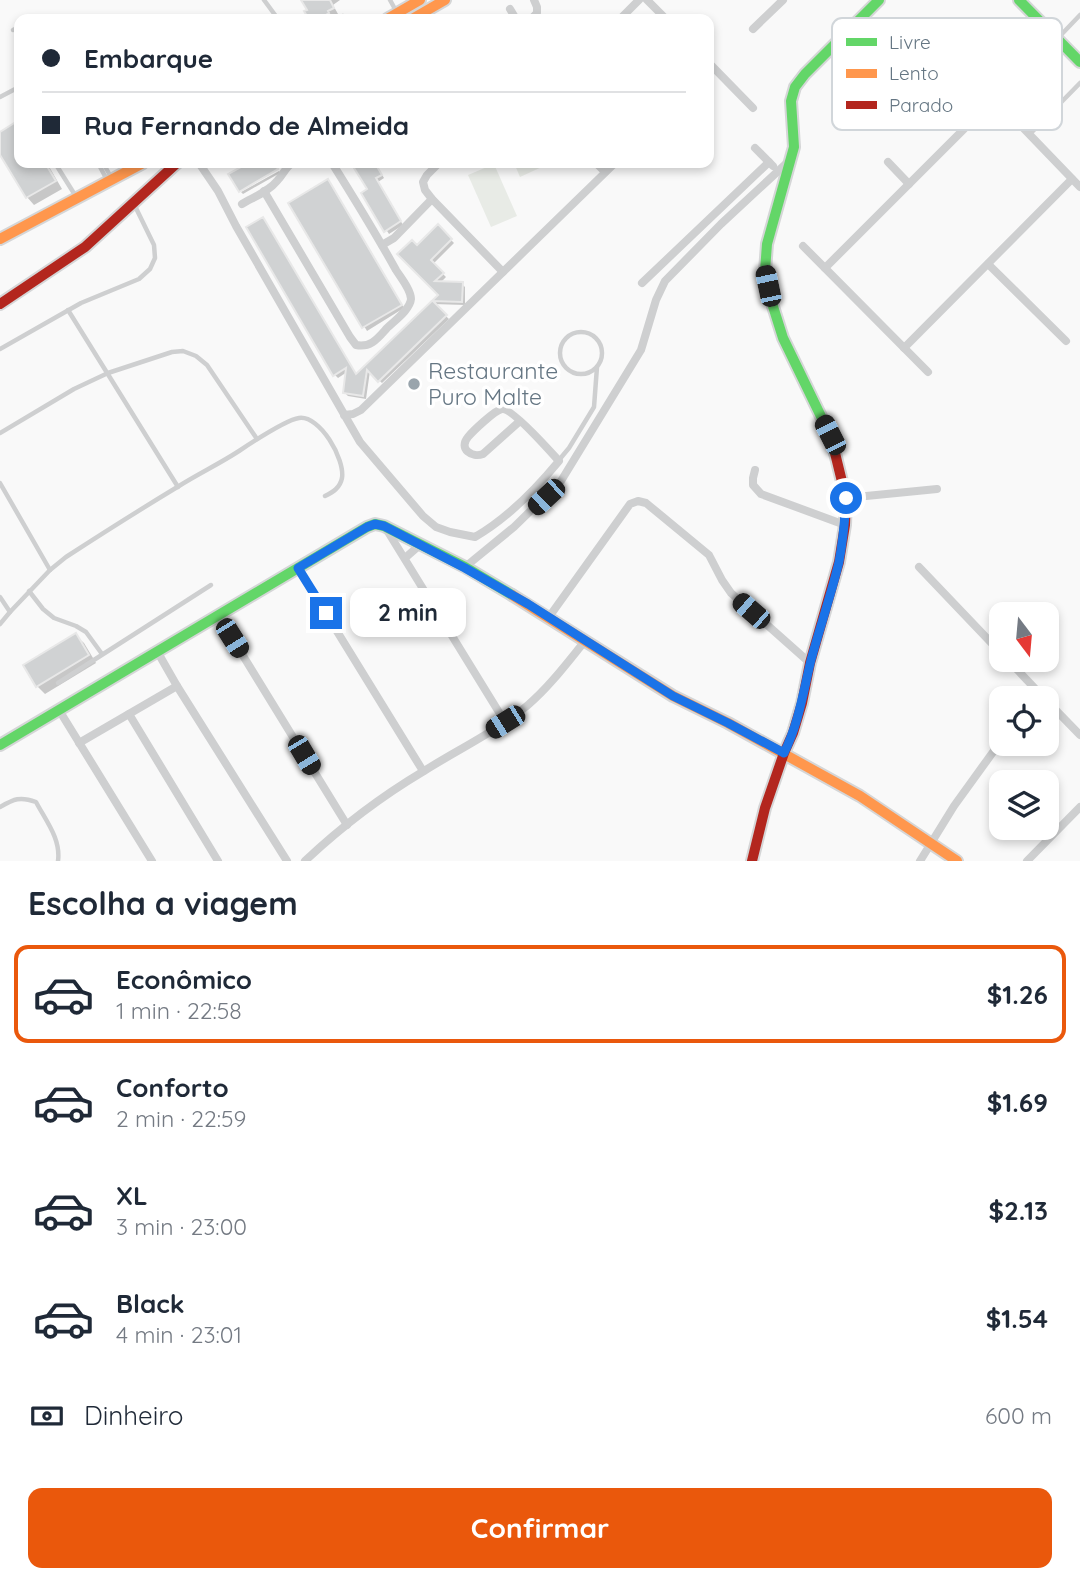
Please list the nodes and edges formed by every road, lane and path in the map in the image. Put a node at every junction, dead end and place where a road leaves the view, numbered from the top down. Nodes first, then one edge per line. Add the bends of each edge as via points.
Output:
1 (390, 0) edge
2 (445, 0) edge
3 (639, 0) edge
4 (648, 0) edge
5 (783, 0) edge
6 (879, 0) edge
7 (1019, 0) edge
8 (412, 2) edge
9 (510, 9) dead end
10 (398, 13) joint
11 (421, 14) edge
12 (513, 14) edge
13 (625, 14) edge
14 (661, 14) edge
15 (1080, 15) edge
16 (861, 18) edge
17 (1037, 18) edge
18 (753, 29) dead end
19 (1062, 33) edge
20 (1062, 43) edge
21 (832, 47) edge
22 (1080, 62) edge
23 (714, 68) edge
24 (1080, 83) edge
25 (1062, 101) edge
26 (753, 108) dead end
27 (963, 130) edge
28 (1026, 130) edge
29 (1034, 130) edge
30 (1030, 134) junction
31 (755, 148) dead end
32 (791, 159) junction
33 (769, 162) junction
34 (888, 162) dead end
35 (58, 168) edge
36 (103, 168) edge
37 (134, 168) edge
38 (172, 168) edge
39 (202, 168) edge
40 (286, 168) edge
41 (335, 168) edge
42 (434, 168) edge
43 (601, 168) edge
44 (609, 168) edge
45 (778, 171) junction
46 (605, 172) junction
47 (1072, 179) junction
48 (110, 181) junction
49 (909, 184) junction
50 (1080, 187) edge
51 (264, 191) junction
52 (78, 199) junction
53 (432, 199) junction
54 (134, 203) junction
55 (242, 204) dead end
56 (1, 238) edge
57 (382, 245) junction
58 (803, 246) dead end
59 (988, 264) junction
60 (825, 268) junction
61 (503, 272) junction
62 (642, 283) dead end
63 (2, 303) edge
64 (68, 310) junction
65 (1066, 341) dead end
66 (904, 348) junction
67 (0, 349) edge
68 (597, 367) junction
69 (108, 373) junction
70 (928, 373) dead end
71 (344, 415) junction
72 (520, 421) junction
73 (0, 433) edge
74 (257, 439) junction
75 (559, 461) junction
76 (755, 470) dead end
77 (0, 483) edge
78 (178, 487) junction
79 (937, 489) dead end
80 (325, 496) dead end
81 (846, 498) junction
82 (845, 524) junction
83 (384, 526) junction
84 (421, 544) junction
85 (405, 558) junction
86 (919, 567) dead end
87 (298, 568) junction
88 (465, 568) junction
89 (50, 569) junction
90 (211, 585) dead end
91 (29, 591) junction
92 (0, 597) edge
93 (10, 612) junction
94 (218, 615) junction
95 (549, 617) junction
96 (0, 624) edge
97 (585, 640) junction
98 (989, 640) edge
99 (157, 650) junction
100 (102, 654) junction
101 (810, 663) junction
102 (1017, 672) edge
103 (58, 683) dead end
104 (177, 686) junction
105 (1028, 686) edge
106 (59, 710) junction
107 (1059, 713) edge
108 (129, 714) junction
109 (505, 722) junction
110 (1080, 735) edge
111 (79, 743) junction
112 (0, 745) edge
113 (784, 753) junction
114 (990, 756) edge
115 (423, 771) junction
116 (0, 807) edge
117 (1080, 807) edge
118 (347, 825) junction
119 (931, 844) junction
120 (58, 861) edge
121 (152, 861) edge
122 (218, 861) edge
123 (287, 861) edge
124 (305, 861) edge
125 (752, 861) edge
126 (920, 861) edge
127 (957, 861) edge
128 (1027, 861) edge

1 - 10 lane
2 - 11 main road
3 - 13 street
4 - 14 street
5 - 18 street
6 - 16 main road
7 - 17 main road
8 - 10 main road
9 - 12 street
15 - 19 lane
20 - 22 main road
21 - 32 main road via 794,87
23 - 26 street
24 - 25 lane
27 - 49 street
28 - 30 street
29 - 30 lane
30 - 47 street
31 - 33 street
32 - 45 street
32 - 81 main road via 766,244 765,271 783,338 830,435
33 - 45 street
33 - 62 street
34 - 49 street
35 - 52 lane
36 - 48 lane
37 - 48 main road
38 - 54 main road
39 - 71 street
40 - 51 street
41 - 57 street
42 - 53 street via 423,182
43 - 46 street
44 - 46 street
45 - 88 street via 665,281 641,350 561,481
46 - 61 street
47 - 50 street
47 - 59 street
48 - 52 main road
49 - 60 street
51 - 55 street
51 - 57 street via 356,345 364,347 411,299
52 - 56 main road
53 - 57 street
53 - 61 street
54 - 63 main road via 85,247
54 - 64 lane via 154,245 150,269 139,279
58 - 60 street
59 - 65 street
59 - 66 street
60 - 66 street
61 - 71 street via 361,410
64 - 67 lane
64 - 69 lane
66 - 70 street
68 - 68 lane via 603,354 595,337 576,332 565,339 560,353 565,366 577,374
68 - 75 lane via 594,407
69 - 73 lane
69 - 74 lane via 172,352 196,356 207,365
69 - 78 lane
71 - 75 street via 360,442 423,516 436,527 467,537 483,533 521,502
72 - 72 street via 506,410 495,411 467,438 466,450 476,456 483,454
72 - 75 street
74 - 78 lane
74 - 80 lane via 298,418 308,418 337,450 341,465 342,479 336,490
76 - 82 street via 752,481 761,494
77 - 89 lane
78 - 89 lane
79 - 81 street
81 - 82 main road
82 - 101 main road
83 - 84 main road
83 - 85 street
83 - 87 main road via 367,527
84 - 85 street
84 - 88 main road
85 - 109 street
86 - 98 street
87 - 94 main road
87 - 115 street
88 - 95 main road
89 - 91 lane
90 - 100 lane
91 - 93 lane
91 - 100 lane via 54,618 86,632
92 - 93 lane
93 - 96 lane
94 - 99 main road
94 - 118 street
95 - 97 main road
95 - 101 street via 630,504 638,501 709,555 731,593
97 - 109 street via 548,685
97 - 113 main road via 673,696
99 - 104 street
99 - 106 main road
100 - 103 lane
101 - 113 main road
102 - 105 street
104 - 108 street
104 - 123 street
106 - 111 street
106 - 112 main road
107 - 110 street
108 - 111 street
108 - 122 street
109 - 115 street
111 - 121 street
113 - 119 main road
113 - 125 main road
114 - 119 street
115 - 118 street
116 - 120 lane via 24,797 36,802 57,839
117 - 128 street
118 - 124 street
119 - 126 street
119 - 127 main road

